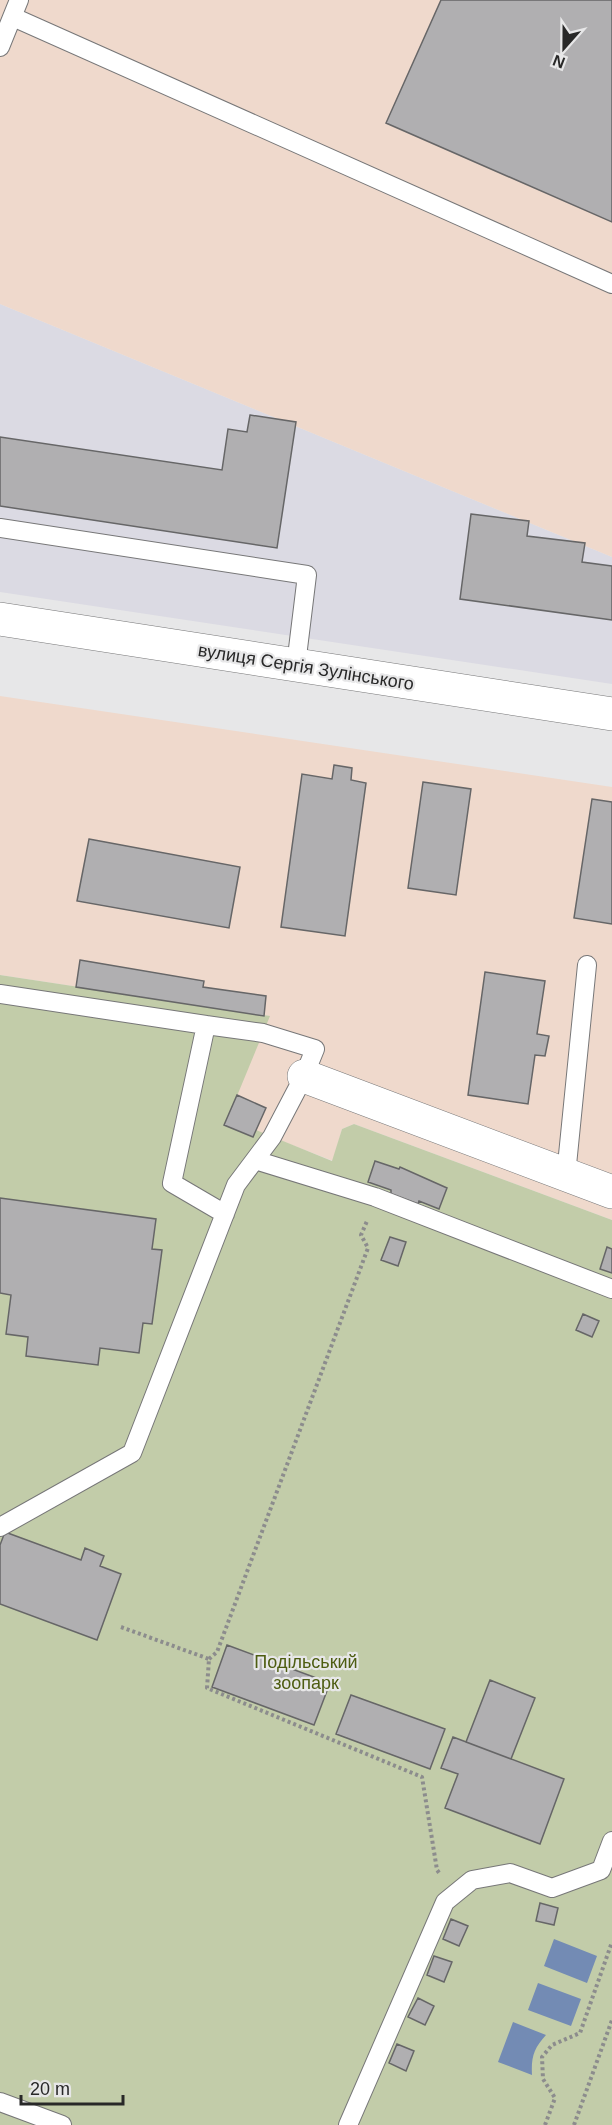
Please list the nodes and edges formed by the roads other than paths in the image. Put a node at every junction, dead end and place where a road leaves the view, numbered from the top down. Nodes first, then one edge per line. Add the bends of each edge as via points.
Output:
1 (16, 8) edge
2 (0, 47) edge
3 (612, 284) edge
4 (0, 528) edge
5 (0, 619) edge
6 (296, 665) junction
7 (612, 714) edge
8 (587, 966) dead end
9 (0, 994) edge
10 (206, 1025) junction
11 (304, 1076) junction
12 (255, 1160) junction
13 (566, 1175) junction
14 (612, 1192) edge
15 (225, 1214) junction
16 (612, 1289) edge
17 (0, 1527) edge
18 (612, 1841) edge
19 (0, 2102) edge
20 (62, 2125) edge
21 (348, 2125) edge

1 - 2 lane
1 - 3 lane
4 - 6 lane via 307,574
5 - 6 street, вулиця Сергія Зулінського
6 - 7 street, вулиця Сергія Зулінського
8 - 13 lane
9 - 10 lane
10 - 11 lane via 263,1033 315,1049
10 - 15 lane via 172,1183
11 - 12 lane via 272,1137
11 - 13 street
12 - 15 lane via 236,1185
12 - 16 lane via 375,1197
13 - 14 street
15 - 17 lane via 132,1453
18 - 21 lane via 601,1870 552,1888 510,1873 472,1881 445,1902
19 - 20 lane

